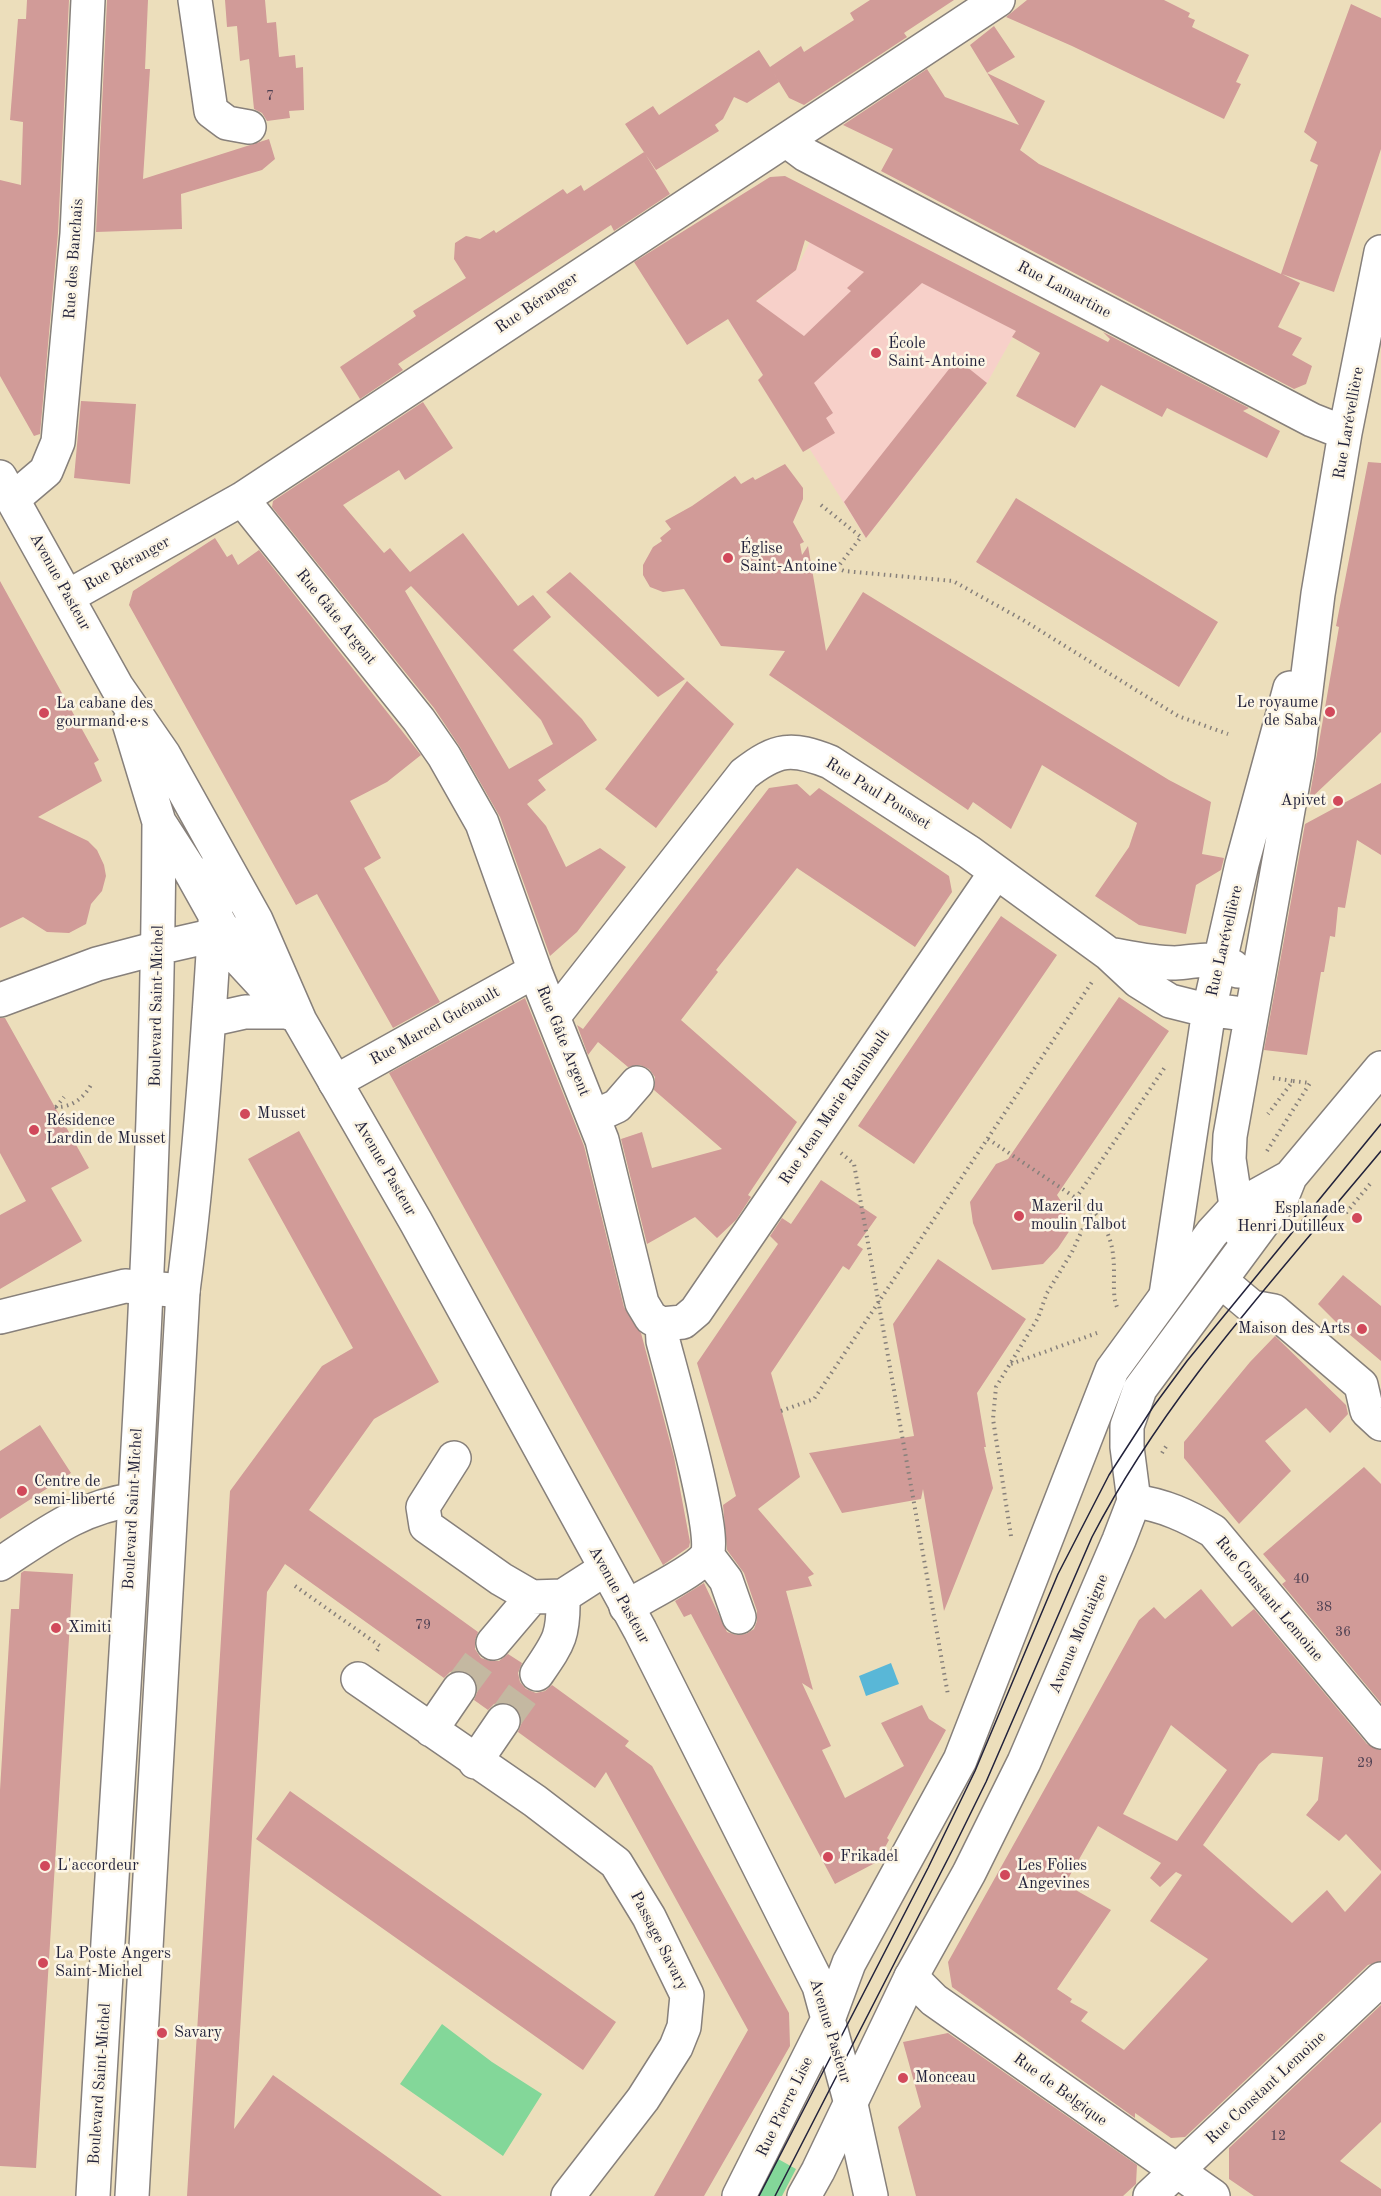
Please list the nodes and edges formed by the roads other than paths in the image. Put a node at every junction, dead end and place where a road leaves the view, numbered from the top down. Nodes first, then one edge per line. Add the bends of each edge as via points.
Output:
1 (88, 0) edge
2 (195, 0) edge
3 (998, 0) edge
4 (249, 127) dead end
5 (786, 140) junction
6 (1381, 252) edge
7 (1345, 433) junction
8 (7, 488) edge
9 (242, 499) junction
10 (69, 596) junction
11 (117, 687) junction
12 (1285, 751) junction
13 (159, 822) junction
14 (1246, 849) junction
15 (1280, 854) junction
16 (219, 858) junction
17 (996, 872) junction
18 (218, 929) junction
19 (158, 948) junction
20 (1220, 960) junction
21 (1103, 965) junction
22 (278, 969) junction
23 (536, 974) junction
24 (0, 1000) edge
25 (1209, 1010) junction
26 (1251, 1015) junction
27 (294, 1016) junction
28 (554, 1016) junction
29 (209, 1020) junction
30 (1381, 1068) edge
31 (335, 1082) junction
32 (637, 1083) dead end
33 (593, 1117) junction
34 (1280, 1167) junction
35 (1236, 1207) junction
36 (1242, 1251) junction
37 (1221, 1281) junction
38 (147, 1287) junction
39 (183, 1291) junction
40 (1166, 1294) junction
41 (0, 1317) edge
42 (662, 1324) junction
43 (1381, 1424) edge
44 (454, 1458) dead end
45 (134, 1500) junction
46 (1134, 1501) junction
47 (707, 1555) junction
48 (0, 1564) edge
49 (605, 1569) junction
50 (547, 1597) junction
51 (626, 1606) junction
52 (739, 1617) dead end
53 (493, 1642) tunnel mouth
54 (537, 1674) tunnel mouth
55 (358, 1679) road end
56 (459, 1689) tunnel mouth
57 (503, 1721) tunnel mouth
58 (431, 1730) junction
59 (1381, 1732) edge
60 (475, 1761) junction
61 (911, 1977) junction
62 (1381, 1979) edge
63 (829, 2017) junction
64 (850, 2100) junction
65 (1177, 2172) junction
66 (93, 2196) edge
67 (132, 2196) edge
68 (568, 2196) edge
69 (739, 2196) edge
70 (804, 2196) edge
71 (872, 2196) edge
72 (1150, 2196) edge
73 (1213, 2196) edge

1 - 8 street, Rue des Banchais via 77,234 58,442 46,471
2 - 4 street via 211,111 227,123
3 - 5 street, Rue Béranger
5 - 7 street, Rue Lamartine via 827,166 1312,420
5 - 9 street, Rue Béranger
6 - 7 street, Rue Larévellière
7 - 12 street, Rue Larévellière via 1318,594
8 - 10 street, Avenue Pasteur
9 - 10 street, Rue Béranger
9 - 23 street, Rue Gâte Argent via 439,747 482,823
10 - 11 street, Avenue Pasteur
11 - 13 street, Avenue Pasteur
11 - 16 street, Avenue Pasteur via 164,755
12 - 14 street, Rue Larévellière
12 - 15 street, Rue Larévellière
13 - 18 street, Avenue Pasteur via 188,867
13 - 19 street, Boulevard Saint-Michel
14 - 15 street
14 - 20 street, Rue Larévellière
15 - 26 street, Rue Larévellière
16 - 18 street
16 - 22 street, Avenue Pasteur via 256,920
17 - 21 street, Rue Paul Pousset
17 - 28 street, Rue Paul Pousset via 830,762 806,753 785,751 766,757 744,774
17 - 42 street, Rue Jean Marie Raimbault via 696,1311 682,1322
18 - 19 street
18 - 22 street via 247,937
18 - 27 street, Avenue Pasteur via 240,960
18 - 29 street
19 - 24 street via 97,964
19 - 38 street, Boulevard Saint-Michel
20 - 21 street, Rue Paul Pousset
20 - 25 street, Rue Larévellière
20 - 26 street via 1240,973
21 - 25 street, Rue Paul Pousset via 1170,1001
22 - 27 street, Avenue Pasteur
23 - 28 street, Rue Gâte Argent
23 - 31 street, Rue Marcel Guénault via 522,978
25 - 26 street, Rue Paul Pousset
25 - 40 street, Rue Larévellière
26 - 35 street, Rue Larévellière via 1230,1136
27 - 29 street via 245,1012
27 - 31 street, Avenue Pasteur
28 - 33 street, Rue Gâte Argent
29 - 39 street via 195,1203
30 - 34 street
31 - 49 street, Avenue Pasteur
32 - 33 street via 617,1106
33 - 42 street, Rue Gâte Argent via 645,1311
34 - 35 street
34 - 36 street via 1282,1197
35 - 36 street, Rue Larévellière
35 - 40 street
36 - 37 street
37 - 43 street via 1252,1307 1274,1311 1361,1385 1366,1411
37 - 46 street via 1140,1389 1131,1409 1126,1447
38 - 39 street
38 - 41 street via 103,1289
38 - 45 street, Boulevard Saint-Michel
39 - 67 street
40 - 63 street via 1112,1370 960,1760 860,1943
42 - 47 street via 704,1508
44 - 50 street via 423,1507 426,1526 501,1579
45 - 48 street via 103,1505 71,1518
45 - 66 street, Boulevard Saint-Michel
46 - 59 street, Rue Constant Lemoine via 1159,1504 1213,1531
46 - 61 street, Avenue Montaigne via 1024,1762
47 - 51 street via 696,1566
47 - 52 street via 726,1580
49 - 50 street
49 - 51 street, Avenue Pasteur
50 - 53 street
50 - 54 street via 564,1624 559,1643
51 - 63 street, Avenue Pasteur via 805,1957
55 - 58 street, Passage Savary
56 - 58 street
57 - 60 street
58 - 60 street, Passage Savary
60 - 68 street, Passage Savary via 616,1863 649,1917 687,1995 684,2027 676,2047 643,2099
61 - 64 street, Avenue Montaigne
61 - 65 street, Rue de Belgique via 934,2000
62 - 65 street, Rue Constant Lemoine
63 - 64 street, Avenue Pasteur
63 - 69 street, Rue Pierre Lise
64 - 70 street
64 - 71 street, Avenue Pasteur
65 - 72 street, Rue Constant Lemoine
65 - 73 street, Rue de Belgique

